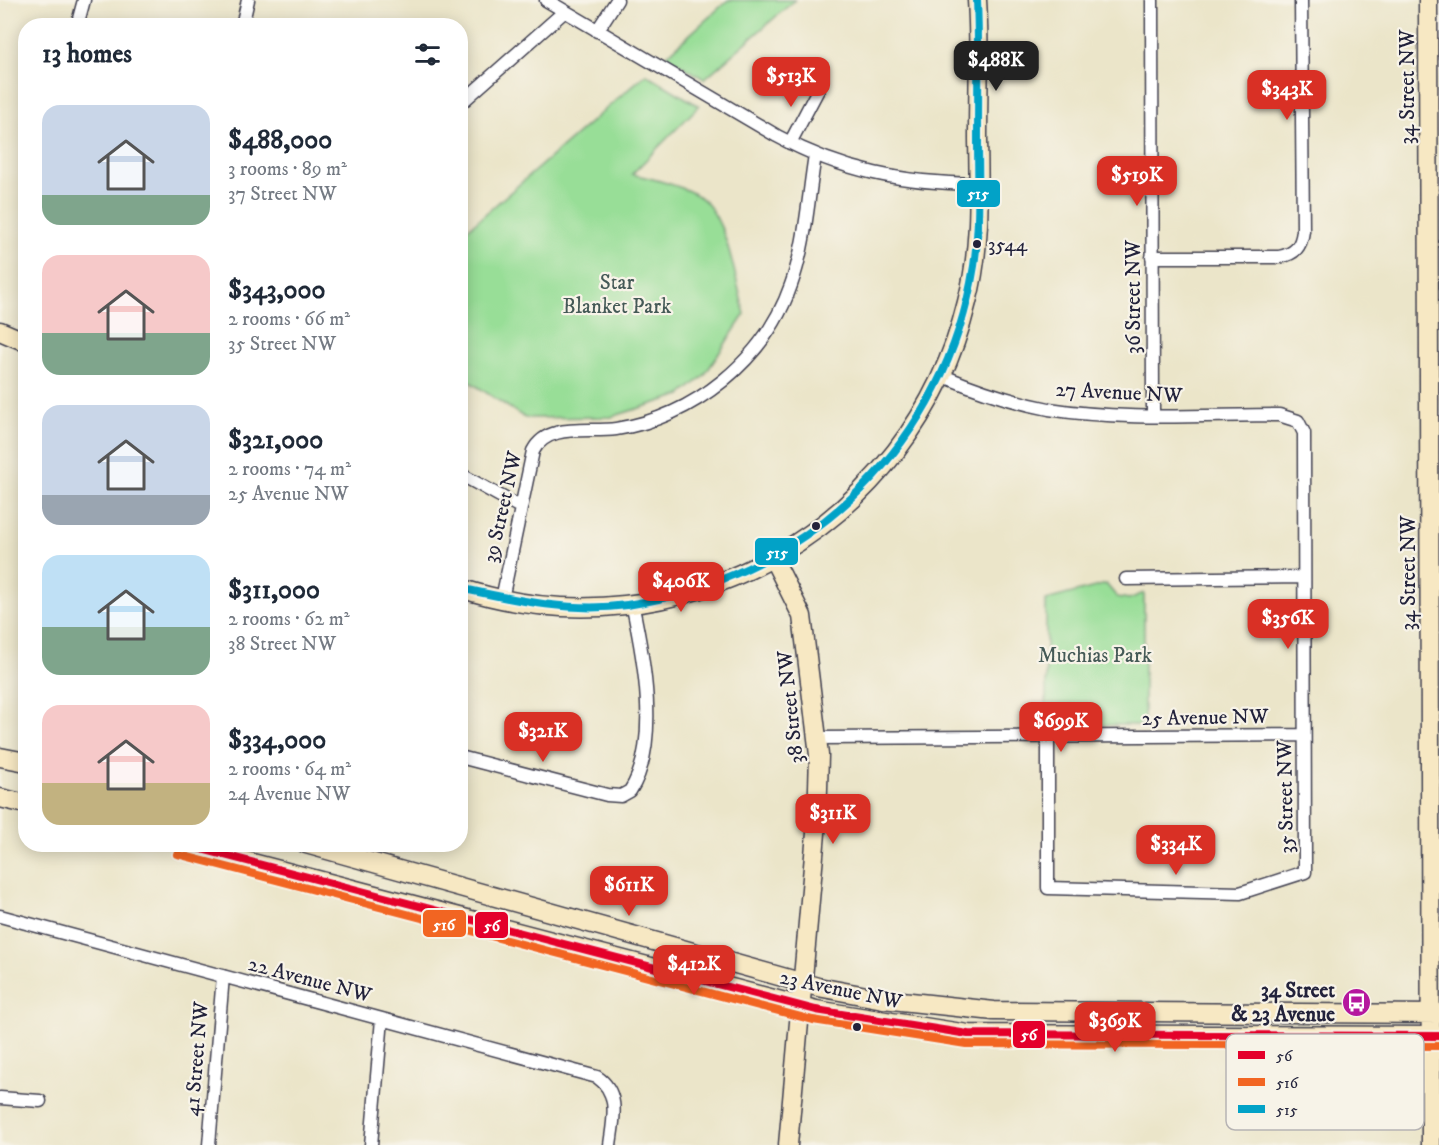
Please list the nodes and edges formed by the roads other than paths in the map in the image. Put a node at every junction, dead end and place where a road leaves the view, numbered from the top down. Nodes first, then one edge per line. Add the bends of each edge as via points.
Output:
1 (84, 0) edge
2 (248, 0) edge
3 (546, 0) edge
4 (617, 0) edge
5 (977, 0) edge
6 (1152, 0) edge
7 (1300, 0) edge
8 (1428, 0) edge
9 (565, 11) junction
10 (79, 18) edge
11 (244, 18) edge
12 (597, 31) junction
13 (819, 88) dead end
14 (468, 97) edge
15 (790, 143) junction
16 (815, 155) junction
17 (978, 184) junction
18 (1152, 257) junction
19 (0, 332) edge
20 (18, 339) edge
21 (943, 376) junction
22 (1153, 414) junction
23 (1298, 421) joint
24 (468, 478) edge
25 (520, 507) junction
26 (772, 558) junction
27 (1303, 577) junction
28 (1126, 579) dead end
29 (468, 590) edge
30 (502, 599) junction
31 (632, 603) junction
32 (1303, 735) junction
33 (818, 738) junction
34 (1048, 738) junction
35 (0, 757) edge
36 (468, 759) edge
37 (18, 760) edge
38 (0, 798) edge
39 (18, 802) edge
40 (211, 852) edge
41 (335, 852) edge
42 (0, 916) edge
43 (223, 976) junction
44 (801, 982) junction
45 (800, 1005) junction
46 (1435, 1013) edge
47 (382, 1019) junction
48 (1226, 1035) edge
49 (1435, 1035) edge
50 (0, 1098) edge
51 (40, 1101) dead end
52 (209, 1145) edge
53 (371, 1145) edge
54 (610, 1145) edge
55 (788, 1145) edge
56 (1431, 1145) edge

1 - 10 street
2 - 11 street
3 - 9 street
4 - 12 street
5 - 17 main road
6 - 18 street, 36 Street NW
7 - 18 street via 1303,231 1296,250 1278,257
8 - 46 main road, 34 Street NW
9 - 12 street
9 - 14 street
12 - 15 street
13 - 15 street
15 - 16 street
16 - 17 street via 869,174 909,182
16 - 25 street, 39 Street NW via 792,284 778,315 749,356 711,391 655,420 616,429 560,431 542,439 533,452
17 - 21 main road via 973,272 960,330
18 - 22 street, 36 Street NW
19 - 20 main road
21 - 22 street, 27 Avenue NW via 981,391 1049,409
21 - 26 main road via 906,440 866,489 822,526
22 - 23 street, 27 Avenue NW via 1280,415
23 - 27 street, 35 Street NW via 1305,440
24 - 25 street
25 - 30 street, 39 Street NW
26 - 31 main road via 694,591
26 - 33 main road, 38 Street NW via 802,616
27 - 28 street
27 - 32 street, 35 Street NW
29 - 30 main road
30 - 31 main road via 574,607
31 - 36 street via 644,660 647,711 638,776 627,794 606,795
32 - 34 street, 25 Avenue NW
32 - 34 street, 35 Street NW via 1305,872 1239,893 1048,888
33 - 34 street, 25 Avenue NW
33 - 44 main road, 38 Street NW via 817,822
35 - 37 main road
38 - 39 main road
40 - 45 main road, 23 Avenue NW
41 - 44 main road, 23 Avenue NW
42 - 43 street, 22 Avenue NW
43 - 47 street, 22 Avenue NW
43 - 52 street, 41 Street NW
44 - 45 main road, 38 Street NW
44 - 46 main road, 23 Avenue NW via 883,999 994,1011
45 - 48 main road, 23 Avenue NW via 968,1034
45 - 55 main road, 38 Street NW
46 - 49 main road, 34 Street NW
47 - 53 street
47 - 54 street, 22 Avenue NW via 592,1075 607,1085 614,1101
49 - 56 main road, 34 Street NW
50 - 51 street

